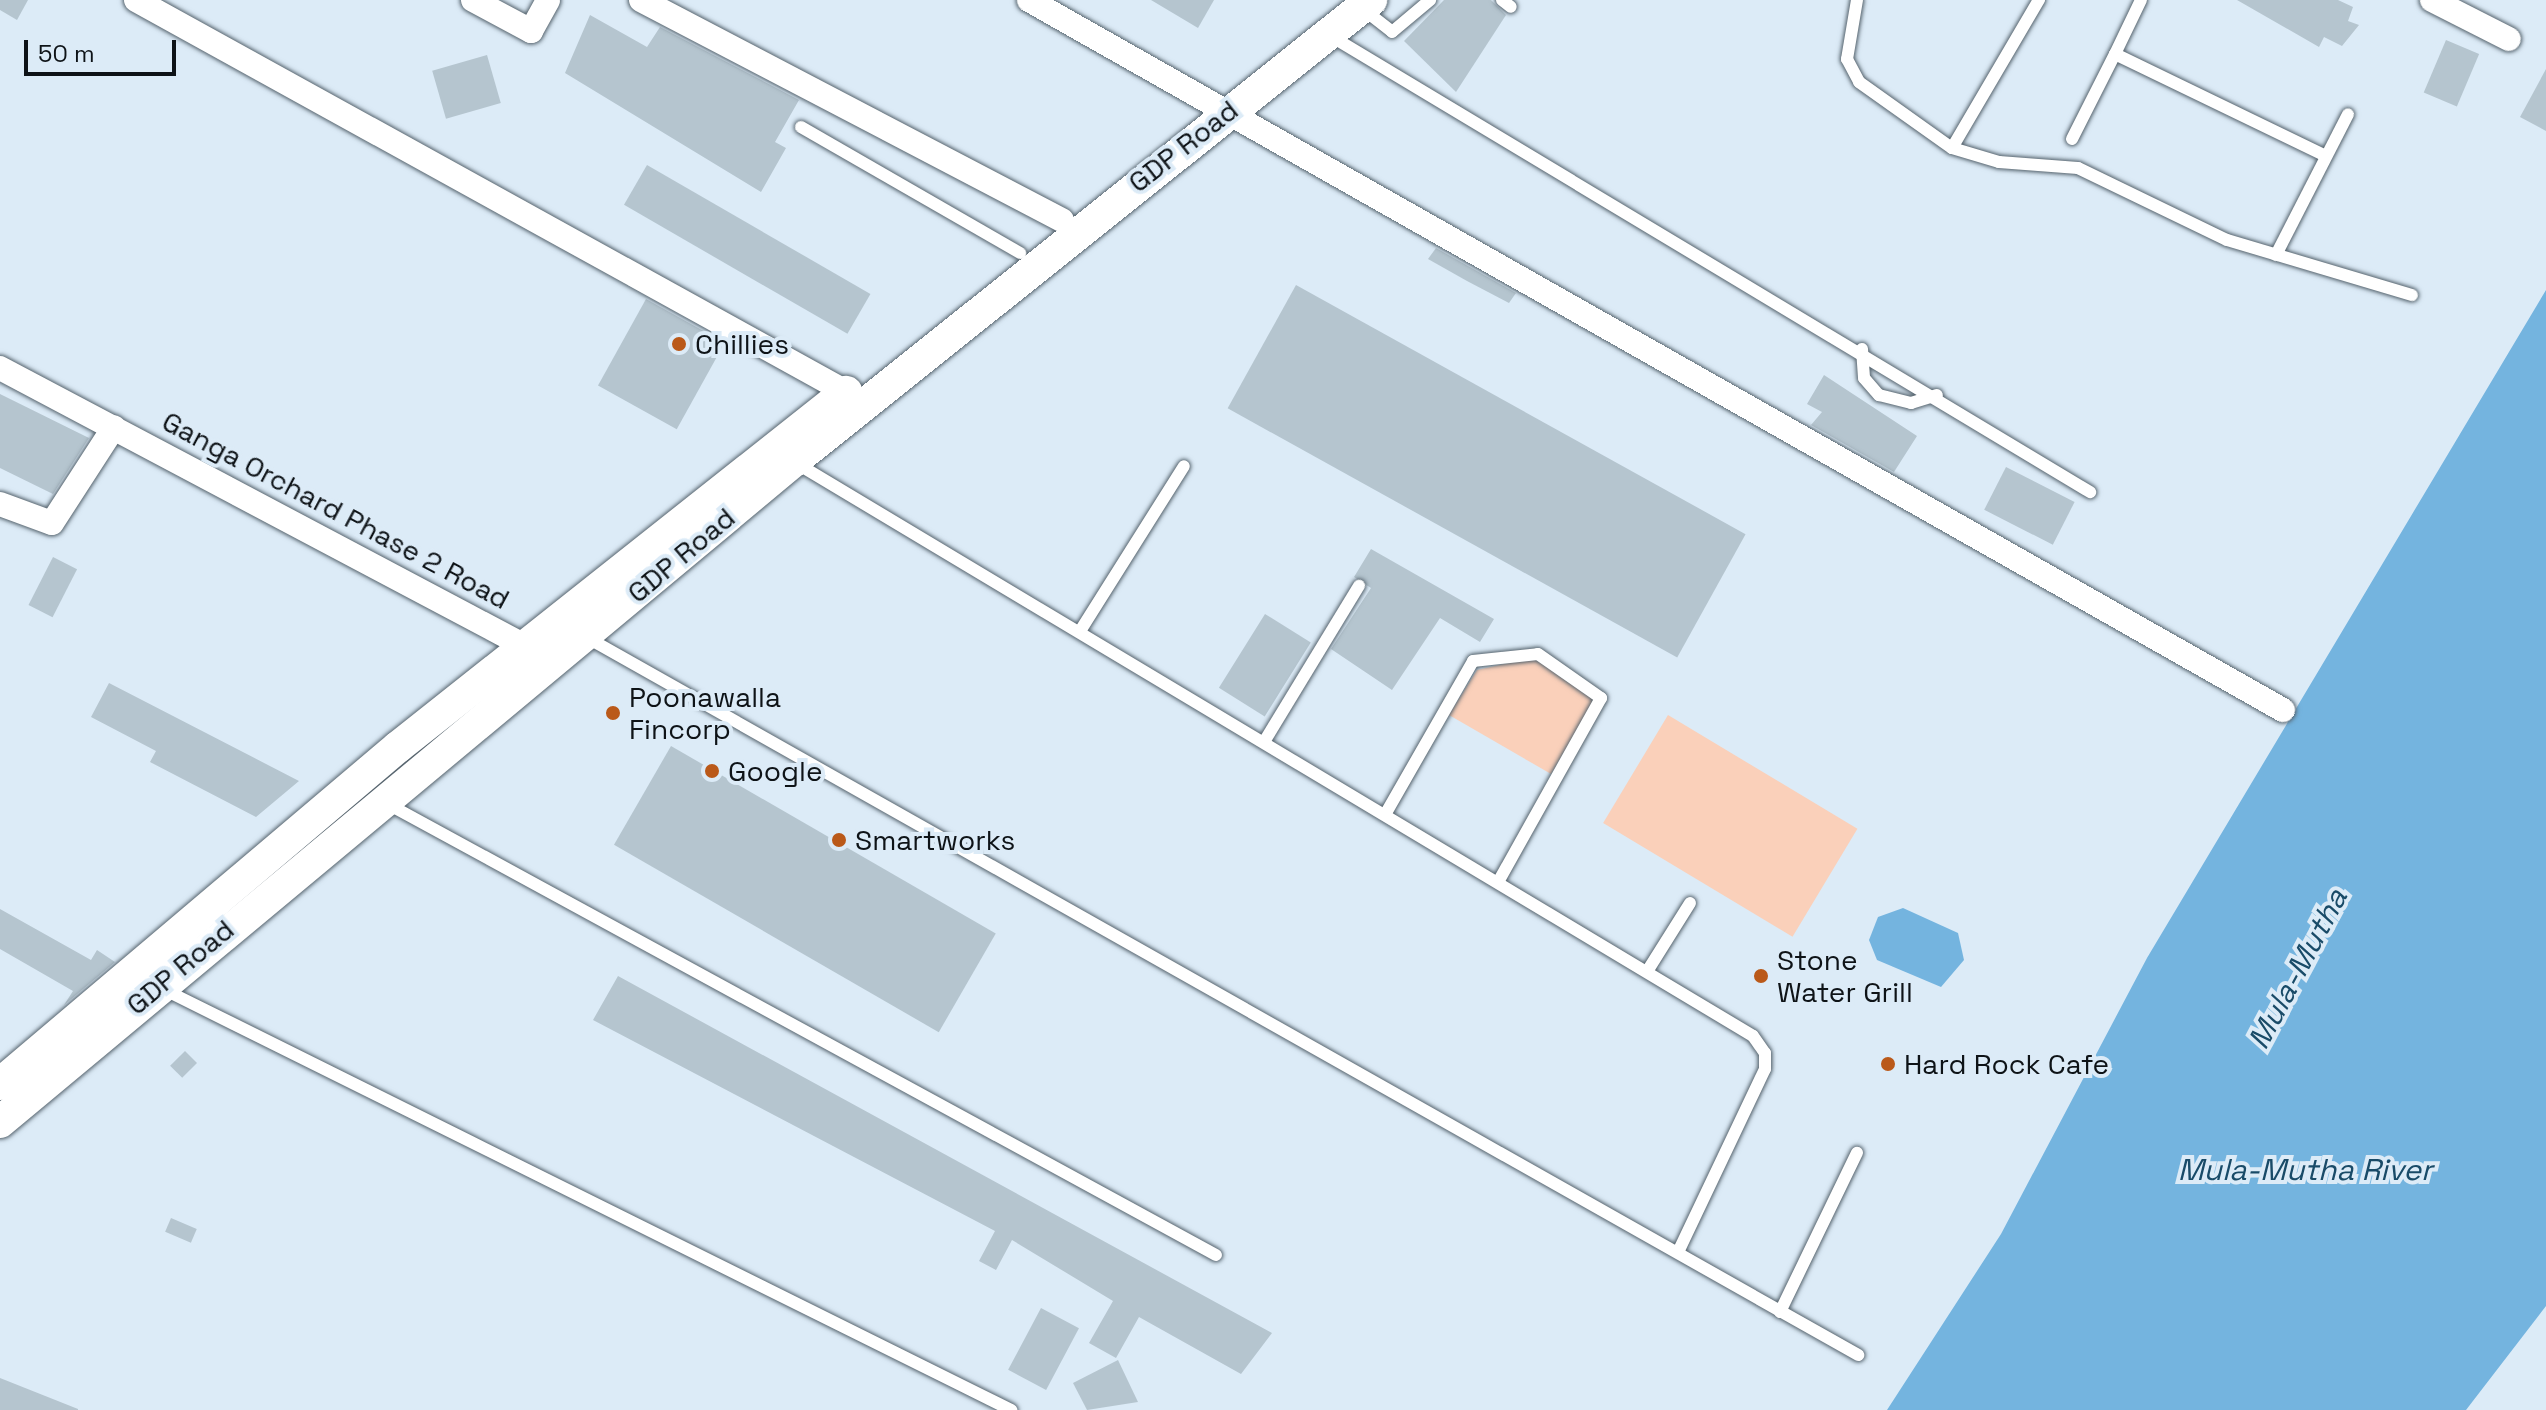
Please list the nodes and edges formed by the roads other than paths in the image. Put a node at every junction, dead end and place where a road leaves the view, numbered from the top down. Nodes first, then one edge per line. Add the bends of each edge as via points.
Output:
1 (136, 0) edge
2 (473, 0) edge
3 (548, 0) edge
4 (641, 0) edge
5 (1029, 0) edge
6 (1430, 0) edge
7 (1857, 0) edge
8 (2039, 0) edge
9 (2141, 0) edge
10 (2432, 0) edge
11 (1358, 3) edge
12 (1329, 35) junction
13 (2509, 39) dead end
14 (2115, 54) junction
15 (1215, 108) junction
16 (2348, 114) dead end
17 (801, 127) dead end
18 (2072, 139) dead end
19 (1952, 148) junction
20 (2326, 156) junction
21 (1062, 220) junction
22 (1020, 253) junction
23 (2276, 255) junction
24 (2412, 295) dead end
25 (1862, 349) junction
26 (0, 368) edge
27 (846, 392) junction
28 (1937, 395) junction
29 (114, 427) junction
30 (794, 461) junction
31 (1184, 466) dead end
32 (2090, 492) dead end
33 (0, 504) edge
34 (1359, 586) dead end
35 (1082, 628) junction
36 (583, 635) junction
37 (540, 655) junction
38 (2283, 710) dead end
39 (1264, 742) junction
40 (382, 801) junction
41 (1386, 813) junction
42 (1500, 879) junction
43 (1690, 903) dead end
44 (1648, 970) junction
45 (156, 986) junction
46 (6, 1089) edge
47 (1857, 1153) dead end
48 (1678, 1252) junction
49 (1216, 1255) dead end
50 (1780, 1312) junction
51 (1858, 1355) dead end
52 (1011, 1410) edge

1 - 27 street
2 - 3 street via 531,31
4 - 21 street
5 - 15 street
6 - 11 lane via 1392,32
7 - 19 lane via 1847,59 1859,82
8 - 19 lane
9 - 14 lane
10 - 13 street
11 - 12 main road, GDP Road
11 - 15 main road
12 - 15 main road, GDP Road
12 - 25 lane via 1689,256
14 - 18 lane
14 - 20 lane
15 - 21 main road
15 - 30 main road, GDP Road
15 - 38 street
16 - 20 lane
17 - 22 lane
19 - 23 lane via 1999,162 2078,168
20 - 23 lane
21 - 22 main road
22 - 27 main road
23 - 24 lane
25 - 28 lane
25 - 28 lane via 1864,378 1879,395 1900,403
26 - 29 street, Ganga Orchard Phase 2 Road
27 - 37 main road
28 - 32 lane
29 - 33 street via 52,523
29 - 37 street, Ganga Orchard Phase 2 Road
30 - 35 lane
30 - 36 main road, GDP Road
31 - 35 lane
34 - 39 lane
35 - 39 lane
36 - 37 main road, GDP Road
36 - 48 lane
37 - 40 main road, GDP Road
37 - 46 main road, GDP Road via 398,747
39 - 41 lane
40 - 45 main road, GDP Road
40 - 49 lane
41 - 42 lane
41 - 42 lane via 1473,661 1538,654 1601,698
42 - 44 lane
43 - 44 lane
44 - 48 lane via 1753,1036 1765,1053 1765,1069
45 - 46 main road, GDP Road
45 - 52 lane
47 - 50 lane
48 - 50 lane
50 - 51 lane

